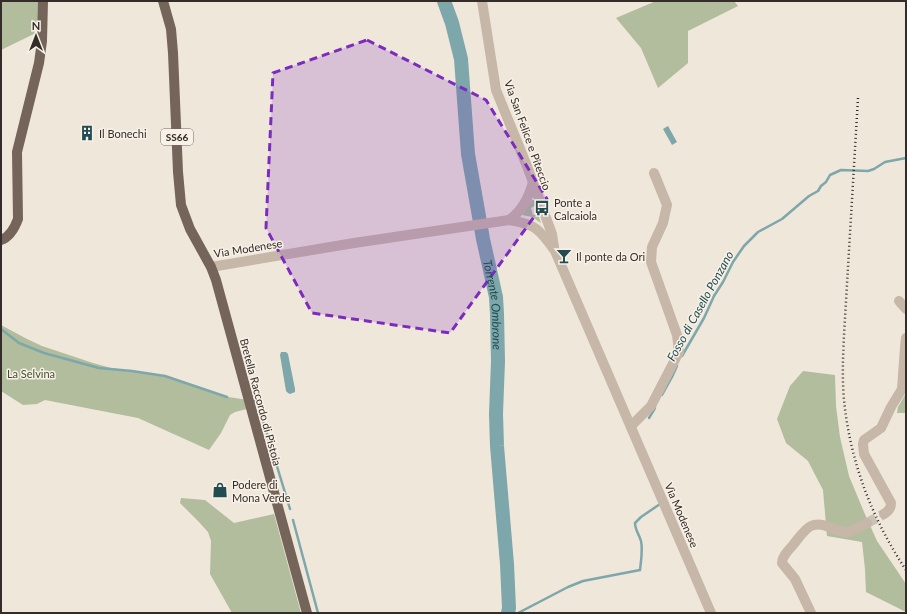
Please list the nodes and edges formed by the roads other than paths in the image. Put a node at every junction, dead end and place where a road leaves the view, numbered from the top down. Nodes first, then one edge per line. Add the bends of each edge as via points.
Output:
1 (43, 1) edge
2 (163, 1) edge
3 (482, 1) edge
4 (654, 173) dead end
5 (533, 182) junction
6 (504, 220) junction
7 (1, 240) edge
8 (555, 251) junction
9 (211, 266) junction
10 (899, 301) dead end
11 (906, 309) edge
12 (906, 338) edge
13 (631, 426) junction
14 (884, 514) dead end
15 (867, 523) tunnel mouth
16 (307, 613) edge
17 (711, 613) edge
18 (811, 613) edge

1 - 7 main road via 39,63 17,152 18,219 14,229
2 - 9 main road, Via Modenese / SS66 via 171,29 181,204 190,229
3 - 5 street, Via San Felice e Piteccio via 496,90
4 - 13 street via 668,205 652,247 651,262 677,335 679,352 651,406
5 - 6 street via 529,195 518,213
5 - 8 street, Via San Felice e Piteccio via 552,234
6 - 8 street via 536,228
6 - 9 street, Via Modenese
8 - 13 street, Via Modenese
9 - 16 main road, Bretella Raccordo di Pistoia
10 - 11 street
12 - 14 street via 902,389 881,428 864,440 863,444 864,454 891,503 889,510
13 - 17 street, Via Modenese
15 - 18 street via 846,532 824,524 810,526 783,558 782,563 796,579

